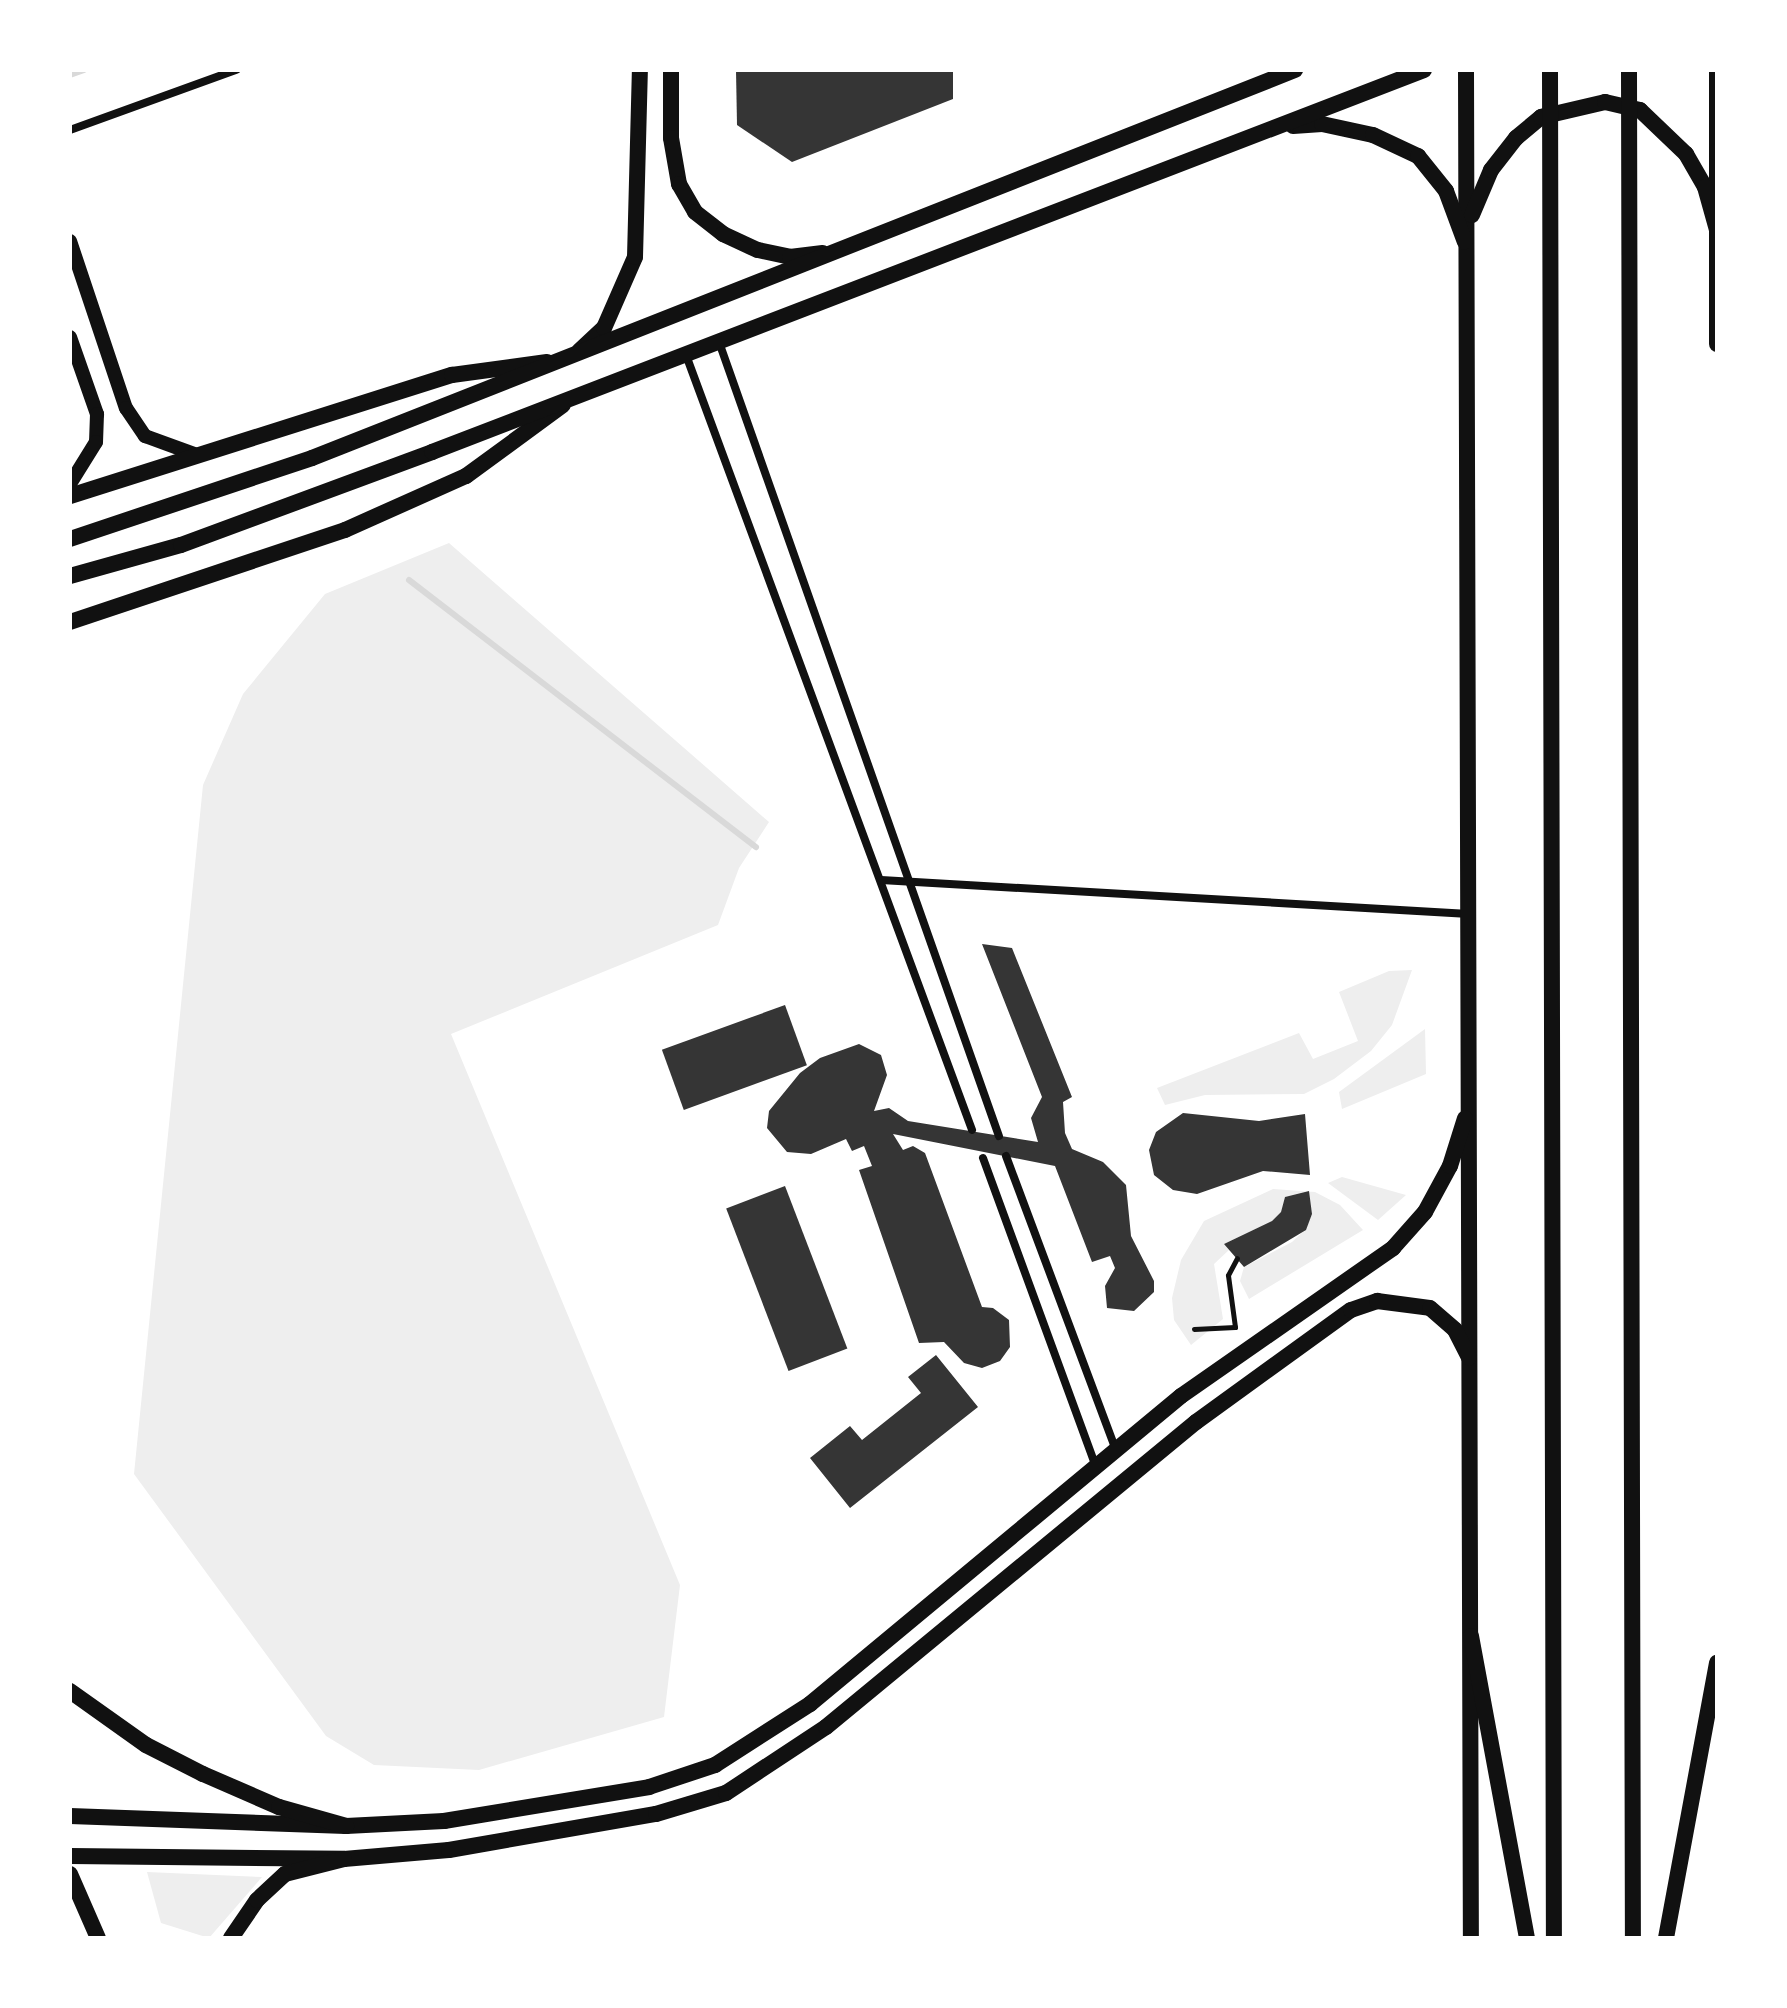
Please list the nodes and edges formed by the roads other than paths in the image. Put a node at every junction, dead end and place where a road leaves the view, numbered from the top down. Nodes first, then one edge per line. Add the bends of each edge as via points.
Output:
1 (236, 70) edge
2 (640, 70) edge
3 (671, 70) edge
4 (1424, 70) edge
5 (1466, 70) edge
6 (1550, 70) edge
7 (1629, 70) edge
8 (1717, 70) edge
9 (1289, 72) edge
10 (1272, 129) junction
11 (70, 130) edge
12 (1717, 152) edge
13 (1717, 230) edge
14 (70, 241) edge
15 (1465, 242) junction
16 (823, 253) junction
17 (1717, 254) edge
18 (70, 337) edge
19 (719, 342) junction
20 (1717, 344) edge
21 (579, 351) junction
22 (686, 355) junction
23 (556, 360) junction
24 (570, 399) junction
25 (197, 455) junction
26 (70, 484) edge
27 (70, 496) edge
28 (70, 539) edge
29 (70, 576) edge
30 (70, 622) edge
31 (881, 880) junction
32 (909, 881) junction
33 (1470, 914) junction
34 (1471, 1101) junction
35 (972, 1130) dead end
36 (999, 1136) dead end
37 (1006, 1156) dead end
38 (983, 1158) dead end
39 (1237, 1258) dead end
40 (1194, 1329) dead end
41 (1472, 1363) junction
42 (1116, 1450) junction
43 (1096, 1466) junction
44 (1471, 1636) junction
45 (1717, 1663) edge
46 (70, 1691) edge
47 (70, 1816) edge
48 (346, 1826) junction
49 (70, 1856) edge
50 (344, 1859) junction
51 (70, 1874) edge
52 (98, 1938) edge
53 (231, 1938) edge
54 (1471, 1938) edge
55 (1527, 1938) edge
56 (1554, 1938) edge
57 (1633, 1938) edge
58 (1666, 1938) edge

1 - 11 street
2 - 21 main road via 635,257 604,328
3 - 16 main road via 671,138 679,184 695,212 723,234 758,250 790,257
4 - 10 main road
5 - 15 main road
6 - 56 main road
7 - 57 main road
8 - 12 main road
9 - 16 main road
10 - 15 main road via 1322,124 1373,135 1418,156 1446,191
10 - 19 main road
12 - 13 main road
13 - 15 main road via 1705,187 1686,154 1640,110 1605,102 1541,117 1516,138 1476,198
13 - 17 main road
14 - 25 street via 126,408 145,436
15 - 33 main road
16 - 21 main road
17 - 20 main road
18 - 26 street via 97,414 96,442
19 - 22 main road
19 - 32 street
21 - 23 main road
22 - 24 main road
22 - 31 street
23 - 25 main road via 452,375
23 - 28 main road via 312,458
24 - 29 main road via 181,545
24 - 30 main road via 466,476 345,530
25 - 27 main road
31 - 32 street
31 - 35 street
32 - 33 street
32 - 36 street
33 - 34 main road
34 - 41 main road
34 - 42 main road via 1450,1166 1425,1212 1393,1248 1246,1347
37 - 42 street
38 - 43 street
39 - 40 lane via 1228,1275 1235,1327
41 - 44 main road
41 - 50 main road via 1455,1330 1430,1308 1377,1301 1351,1310 1196,1422 826,1727 726,1793 656,1814 551,1834
42 - 43 main road
43 - 48 main road via 810,1704 715,1765 649,1787 545,1805 444,1821
44 - 54 main road
44 - 55 main road
45 - 58 main road
46 - 48 main road via 146,1745 203,1774 279,1807
47 - 48 main road
49 - 50 main road
50 - 53 main road via 285,1874 257,1900
51 - 52 main road

